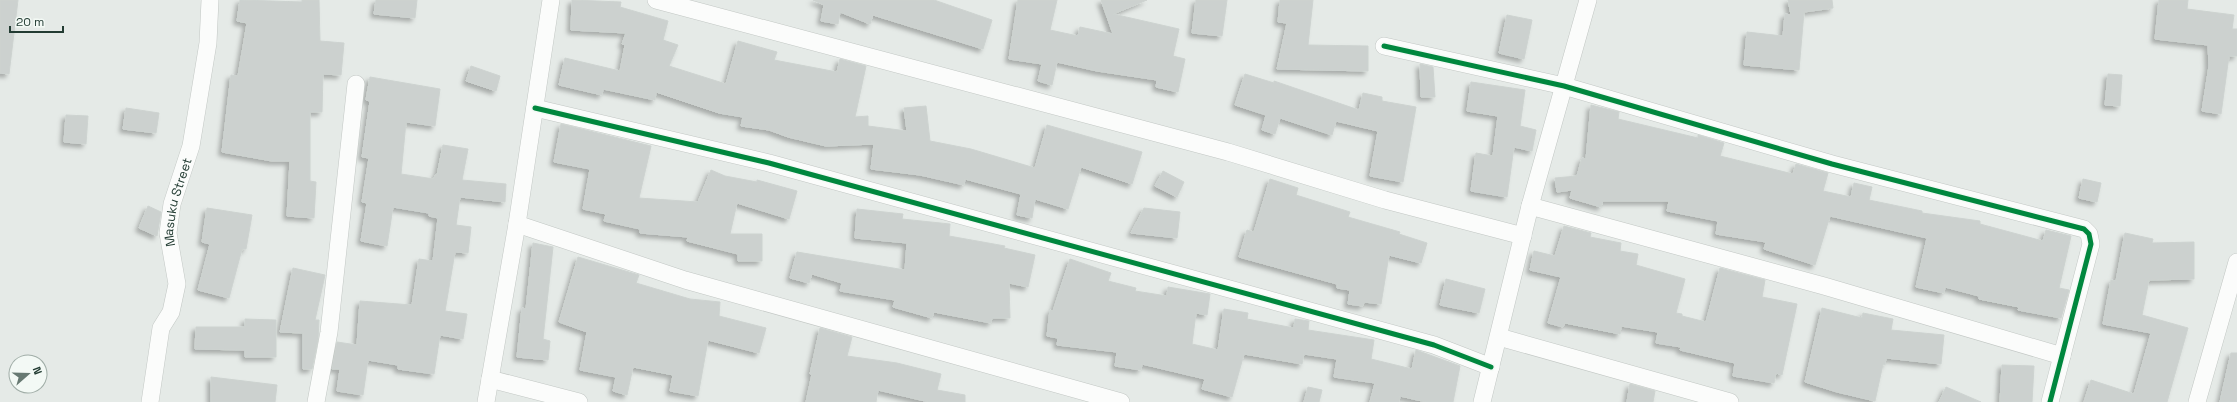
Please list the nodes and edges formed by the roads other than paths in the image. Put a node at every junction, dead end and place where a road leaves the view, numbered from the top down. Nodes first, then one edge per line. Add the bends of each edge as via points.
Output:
1 (210, 0) edge
2 (551, 0) edge
3 (656, 0) edge
4 (1588, 0) edge
5 (1384, 46) dead end
6 (356, 84) dead end
7 (1564, 86) junction
8 (535, 108) junction
9 (1530, 206) junction
10 (517, 224) junction
11 (1524, 236) junction
12 (2237, 262) edge
13 (1499, 337) junction
14 (2062, 356) junction
15 (1491, 367) junction
16 (490, 379) junction
17 (150, 402) edge
18 (316, 402) edge
19 (486, 402) edge
20 (579, 402) edge
21 (1121, 402) edge
22 (1482, 402) edge
23 (1730, 402) edge
24 (2050, 402) edge
25 (2197, 402) edge

1 - 17 street, Masuku Street via 208,43 191,146 172,204 168,233 177,284 171,312 161,328
2 - 8 street
3 - 11 street via 1212,148 1385,200
4 - 7 street
5 - 7 street
6 - 18 street via 329,332
7 - 9 street
7 - 14 street via 1832,164 2084,230 2089,234 2091,244
8 - 10 street
8 - 15 street via 768,163 1434,345
9 - 11 street
9 - 14 street via 1824,286
10 - 16 street
10 - 21 street via 685,280
11 - 13 street
12 - 25 street
13 - 15 street
13 - 23 street
14 - 24 street
15 - 22 street
16 - 19 street
16 - 20 street

